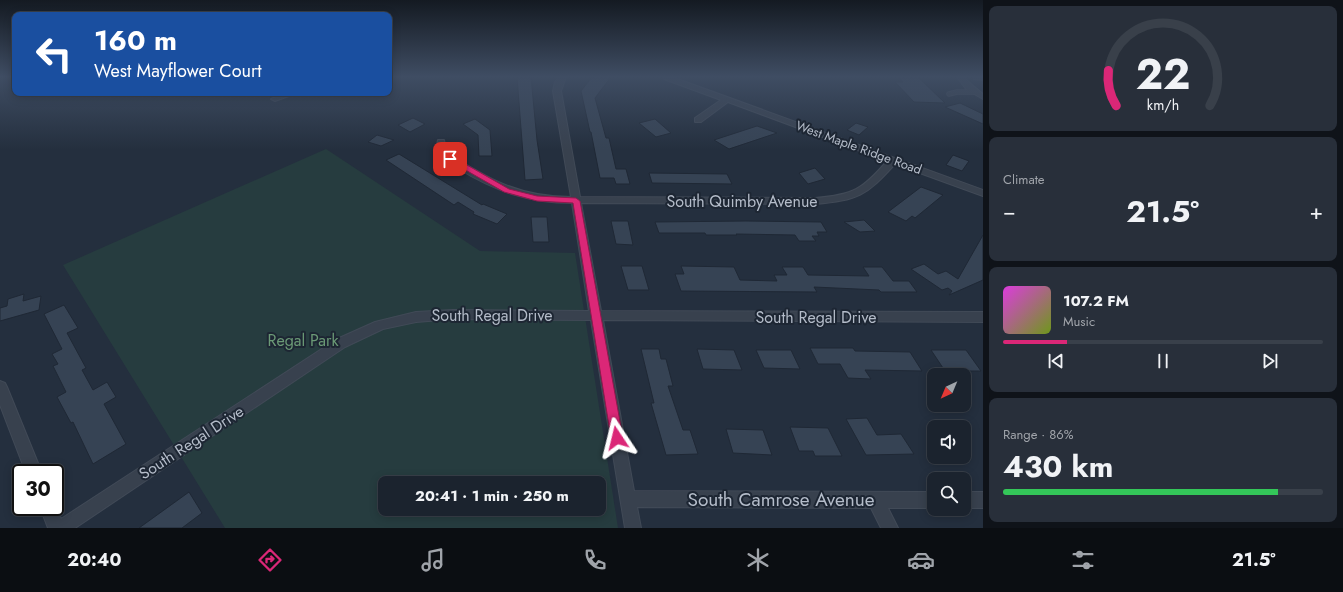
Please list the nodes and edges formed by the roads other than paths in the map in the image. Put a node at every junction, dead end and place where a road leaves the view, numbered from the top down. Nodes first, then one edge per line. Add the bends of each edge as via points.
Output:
1 (559, 102) edge
2 (724, 102) edge
3 (735, 102) edge
4 (698, 120) dead end
5 (441, 142) dead end
6 (893, 160) junction
7 (983, 193) edge
8 (576, 201) junction
9 (596, 316) junction
10 (983, 317) edge
11 (0, 387) edge
12 (30, 464) edge
13 (628, 499) junction
14 (876, 500) junction
15 (927, 500) edge
16 (971, 500) edge
17 (983, 500) edge
18 (51, 516) edge
19 (56, 528) edge
20 (61, 528) edge
21 (633, 528) edge
22 (890, 528) edge

1 - 8 street
2 - 4 street
3 - 6 street, West Maple Ridge Road
5 - 8 street, South Quimby Avenue via 442,154 506,191 537,198
6 - 7 street, West Maple Ridge Road
6 - 8 street, South Quimby Avenue via 865,190 839,199
8 - 9 street
9 - 10 street, South Regal Drive
9 - 13 street
9 - 20 street, South Regal Drive via 422,315 379,324 341,343
11 - 12 street
13 - 14 street, South Camrose Avenue
13 - 21 street
14 - 15 street, South Camrose Avenue
14 - 22 street
16 - 17 street
18 - 19 street

